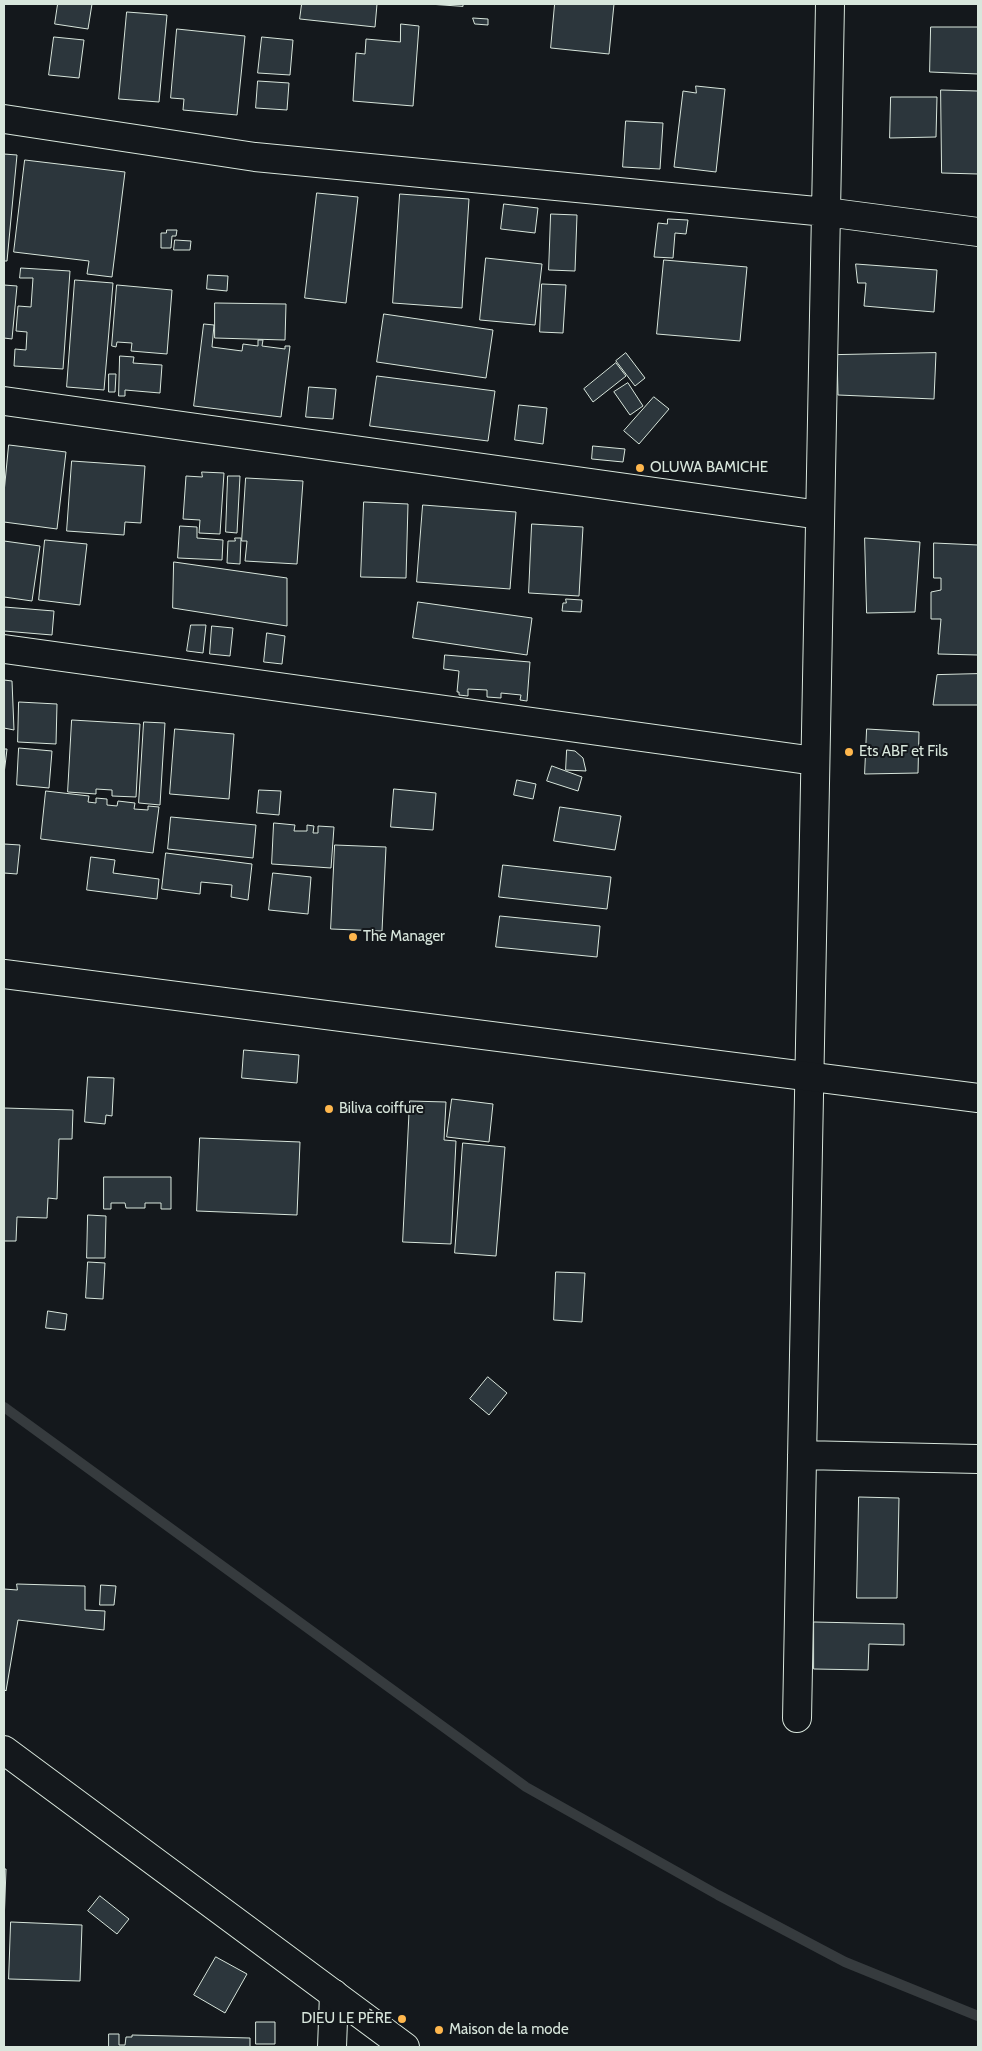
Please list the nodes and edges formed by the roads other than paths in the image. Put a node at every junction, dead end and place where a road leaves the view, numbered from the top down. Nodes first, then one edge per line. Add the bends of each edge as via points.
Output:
1 (830, 4) edge
2 (4, 119) edge
3 (826, 212) junction
4 (978, 232) edge
5 (4, 401) edge
6 (820, 515) junction
7 (4, 649) edge
8 (815, 761) junction
9 (4, 974) edge
10 (809, 1077) junction
11 (978, 1098) edge
12 (802, 1455) junction
13 (978, 1459) edge
14 (797, 1718) dead end
15 (4, 1750) edge
16 (334, 1994) junction
17 (332, 2047) edge
18 (406, 2047) edge

1 - 3 street
2 - 3 street via 255,157
3 - 4 street
3 - 6 street
5 - 6 street
6 - 8 street
7 - 8 street
8 - 10 street
9 - 10 street
10 - 11 street
10 - 12 street
12 - 13 street
12 - 14 street
15 - 16 street
16 - 17 street
16 - 18 street

